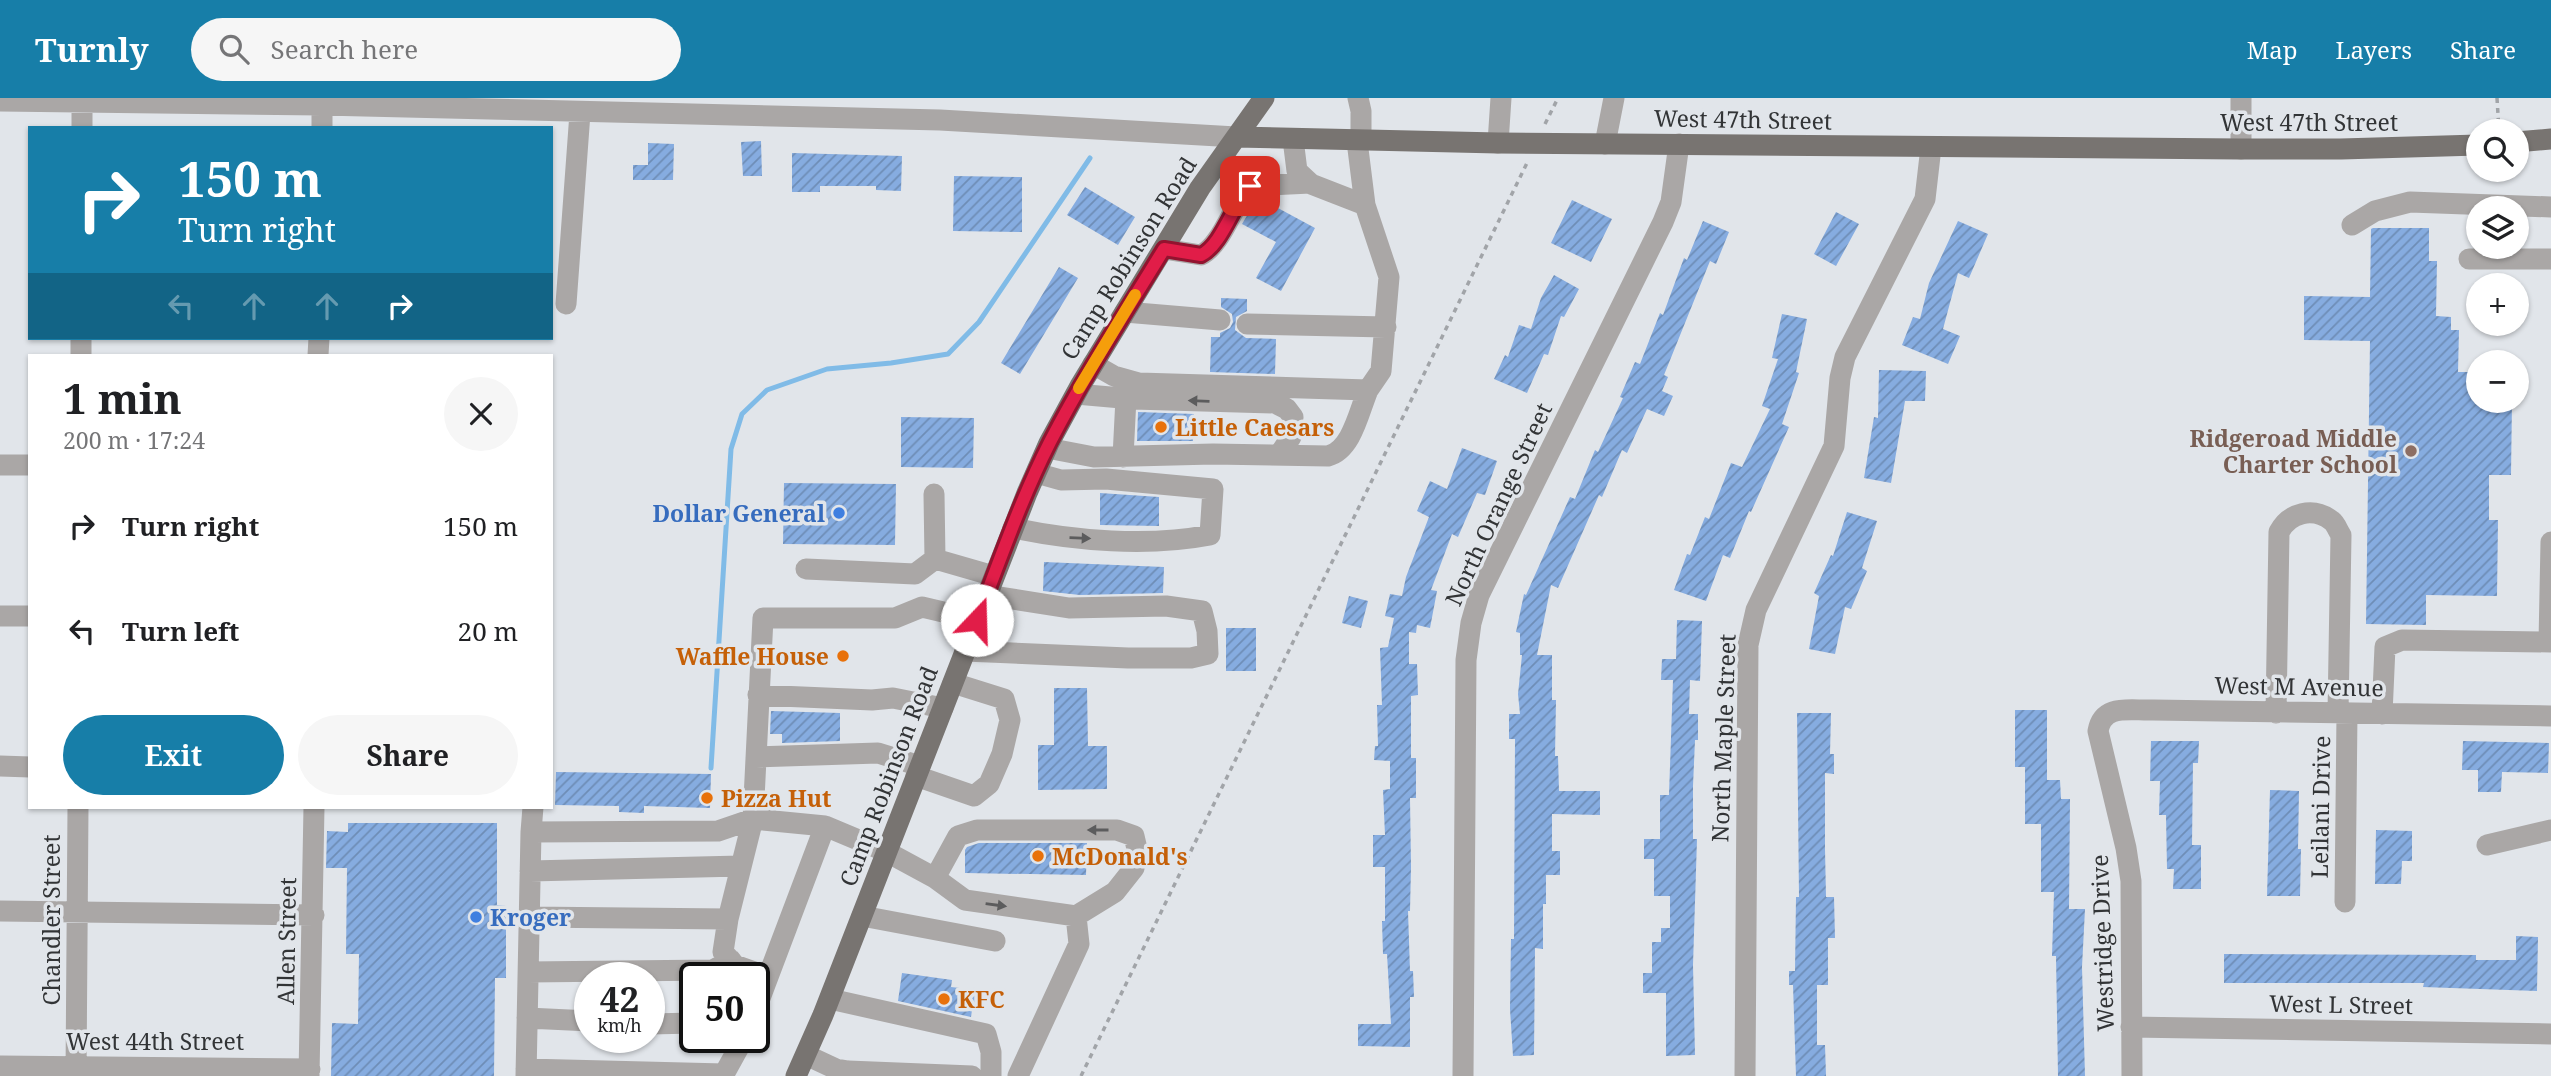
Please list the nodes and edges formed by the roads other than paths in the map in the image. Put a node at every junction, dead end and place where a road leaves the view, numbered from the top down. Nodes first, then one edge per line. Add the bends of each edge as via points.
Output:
1 (1264, 98) edge
2 (1358, 98) edge
3 (1501, 98) edge
4 (1614, 98) edge
5 (2241, 98) edge
6 (74, 100) edge
7 (0, 101) edge
8 (235, 101) edge
9 (322, 102) edge
10 (546, 104) edge
11 (602, 106) edge
12 (881, 108) edge
13 (580, 113) junction
14 (81, 126) edge
15 (322, 126) edge
16 (1236, 137) junction
17 (1293, 139) junction
18 (2551, 139) edge
19 (1359, 141) junction
20 (2529, 141) edge
21 (1498, 143) junction
22 (1605, 144) junction
23 (1679, 144) junction
24 (2466, 145) edge
25 (1931, 147) junction
26 (2241, 149) junction
27 (1310, 183) junction
28 (1365, 205) junction
29 (2551, 206) edge
30 (2352, 225) dead end
31 (1164, 249) junction
32 (2551, 259) edge
33 (2469, 260) dead end
34 (566, 304) dead end
35 (1125, 312) junction
36 (1220, 320) dead end
37 (1247, 324) dead end
38 (1385, 327) junction
39 (1093, 364) junction
40 (1368, 390) junction
41 (1076, 394) junction
42 (1126, 398) junction
43 (1047, 448) junction
44 (1280, 455) junction
45 (1123, 457) junction
46 (0, 465) edge
47 (28, 465) edge
48 (1036, 472) junction
49 (934, 494) dead end
50 (1013, 528) junction
51 (2551, 542) edge
52 (935, 559) junction
53 (806, 569) dead end
54 (991, 585) junction
55 (0, 616) edge
56 (28, 616) edge
57 (977, 620) junction
58 (2550, 642) edge
59 (965, 651) junction
60 (953, 682) junction
61 (758, 695) junction
62 (943, 708) junction
63 (2276, 712) junction
64 (2343, 713) junction
65 (2382, 714) junction
66 (2551, 716) edge
67 (756, 757) junction
68 (0, 766) edge
69 (28, 767) edge
70 (2108, 768) joint
71 (918, 771) junction
72 (78, 809) edge
73 (314, 809) edge
74 (533, 809) edge
75 (752, 819) junction
76 (825, 826) junction
77 (2551, 830) edge
78 (530, 832) junction
79 (2487, 845) dead end
80 (887, 852) junction
81 (741, 866) junction
82 (530, 871) junction
83 (935, 878) junction
84 (2345, 902) dead end
85 (0, 911) edge
86 (77, 912) junction
87 (314, 915) junction
88 (862, 916) junction
89 (1076, 916) junction
90 (529, 917) junction
91 (728, 919) junction
92 (995, 941) dead end
93 (731, 960) joint
94 (528, 972) junction
95 (770, 972) edge
96 (830, 999) junction
97 (527, 1018) junction
98 (574, 1020) edge
99 (2131, 1027) junction
100 (2551, 1034) edge
101 (736, 1053) edge
102 (806, 1055) junction
103 (0, 1066) edge
104 (76, 1072) edge
105 (309, 1072) edge
106 (526, 1072) edge
107 (724, 1075) edge
108 (796, 1076) edge
109 (972, 1076) edge
110 (991, 1076) edge
111 (1018, 1076) edge
112 (1463, 1076) edge
113 (1745, 1076) edge
114 (2132, 1076) edge

1 - 16 main road, Camp Robinson Road
2 - 19 street
3 - 21 street
4 - 22 street
5 - 26 street
6 - 7 street, West 47th Street
6 - 8 street, West 47th Street
6 - 14 street
8 - 9 street, West 47th Street
9 - 10 street, West 47th Street
9 - 15 street
10 - 13 street, West 47th Street
11 - 12 street, West 47th Street
11 - 13 street, West 47th Street
12 - 16 street, West 47th Street
13 - 34 street
16 - 17 main road, West 47th Street
16 - 31 main road, Camp Robinson Road
17 - 19 main road, West 47th Street
17 - 27 street via 1297,171
18 - 20 main road
19 - 21 main road, West 47th Street
19 - 28 street
21 - 22 main road, West 47th Street
22 - 23 main road, West 47th Street
23 - 25 main road, West 47th Street
23 - 112 street, North Orange Street via 1671,202 1663,222 1479,595 1471,623 1466,660
24 - 26 main road, West 47th Street
25 - 26 main road, West 47th Street
25 - 113 street, North Maple Street via 1924,199 1845,357 1831,455 1756,610 1748,645
27 - 28 street
27 - 31 street via 1250,186 1206,253
28 - 38 street via 1388,277
29 - 30 street via 2410,202 2375,211
31 - 35 main road, Camp Robinson Road
32 - 33 street
35 - 36 street
35 - 39 main road, Camp Robinson Road
37 - 38 street
38 - 40 street via 1381,371
39 - 40 street via 1139,383
39 - 41 main road, Camp Robinson Road
40 - 44 street via 1337,454
41 - 42 street
41 - 43 main road, Camp Robinson Road
44 -> 42 street via 1291,437 1293,417 1275,403
42 - 45 street
43 - 45 street
43 - 48 main road, Camp Robinson Road
44 - 45 street
46 - 47 street
48 - 50 main road, Camp Robinson Road
50 -> 48 street via 1072,538 1177,541 1210,535 1213,489 1106,479 1061,481
49 - 52 street
50 - 54 main road, Camp Robinson Road
51 - 58 street
52 - 53 street via 915,574
52 - 54 street
54 - 57 main road, Camp Robinson Road
54 - 59 street via 1069,608 1166,606 1202,611 1208,654 1191,659
55 - 56 street
57 - 59 main road, Camp Robinson Road
57 - 61 street via 922,607 895,618 763,618
58 - 65 street via 2402,640 2385,647
59 - 60 main road, Camp Robinson Road
60 - 62 main road, Camp Robinson Road
60 - 71 street via 1004,699 1010,720 1002,754 989,784 974,796
61 - 62 street via 893,698
61 - 67 street
62 - 71 main road, Camp Robinson Road
63 - 64 street, West M Avenue
63 - 64 street, Leilani Drive via 2279,532 2285,520 2300,513 2333,521 2341,535
63 - 70 street, West M Avenue via 2111,711 2100,721 2098,731
64 - 65 street, West M Avenue
64 - 84 street, Leilani Drive
65 - 66 street, West M Avenue
67 - 71 street via 878,753
67 - 75 street
68 - 69 street
70 - 99 street, Westridge Drive via 2131,881
71 - 80 main road, Camp Robinson Road
72 - 86 street, Chandler Street
73 - 87 street, Allen Street
74 - 78 street
75 - 76 street
75 - 78 street via 718,831
75 - 81 street
76 - 80 street
76 - 95 street
77 - 79 street
78 - 82 street
80 - 83 street
80 - 88 main road, Camp Robinson Road
81 - 82 street
81 - 91 street
82 - 90 street
83 -> 89 street via 965,900
89 -> 83 street via 1115,892 1134,868 1134,836 1117,830 977,830 958,836
85 - 86 street
86 - 87 street
86 - 104 street, Chandler Street
87 - 105 street, Allen Street
88 - 92 street
88 - 96 main road, Camp Robinson Road
89 - 111 street via 1079,944
90 - 91 street
90 - 94 street
91 - 93 street via 723,952
93 - 94 street via 713,970
94 - 97 street
96 - 102 main road, Camp Robinson Road
96 - 110 street via 986,1034
97 - 98 street
97 - 106 street
99 - 100 street, West L Street
99 - 114 street, Westridge Drive
101 - 107 street
102 - 108 main road, Camp Robinson Road
102 - 109 street via 848,1071
103 - 104 street, West 44th Street
104 - 105 street, West 44th Street
106 - 107 street

